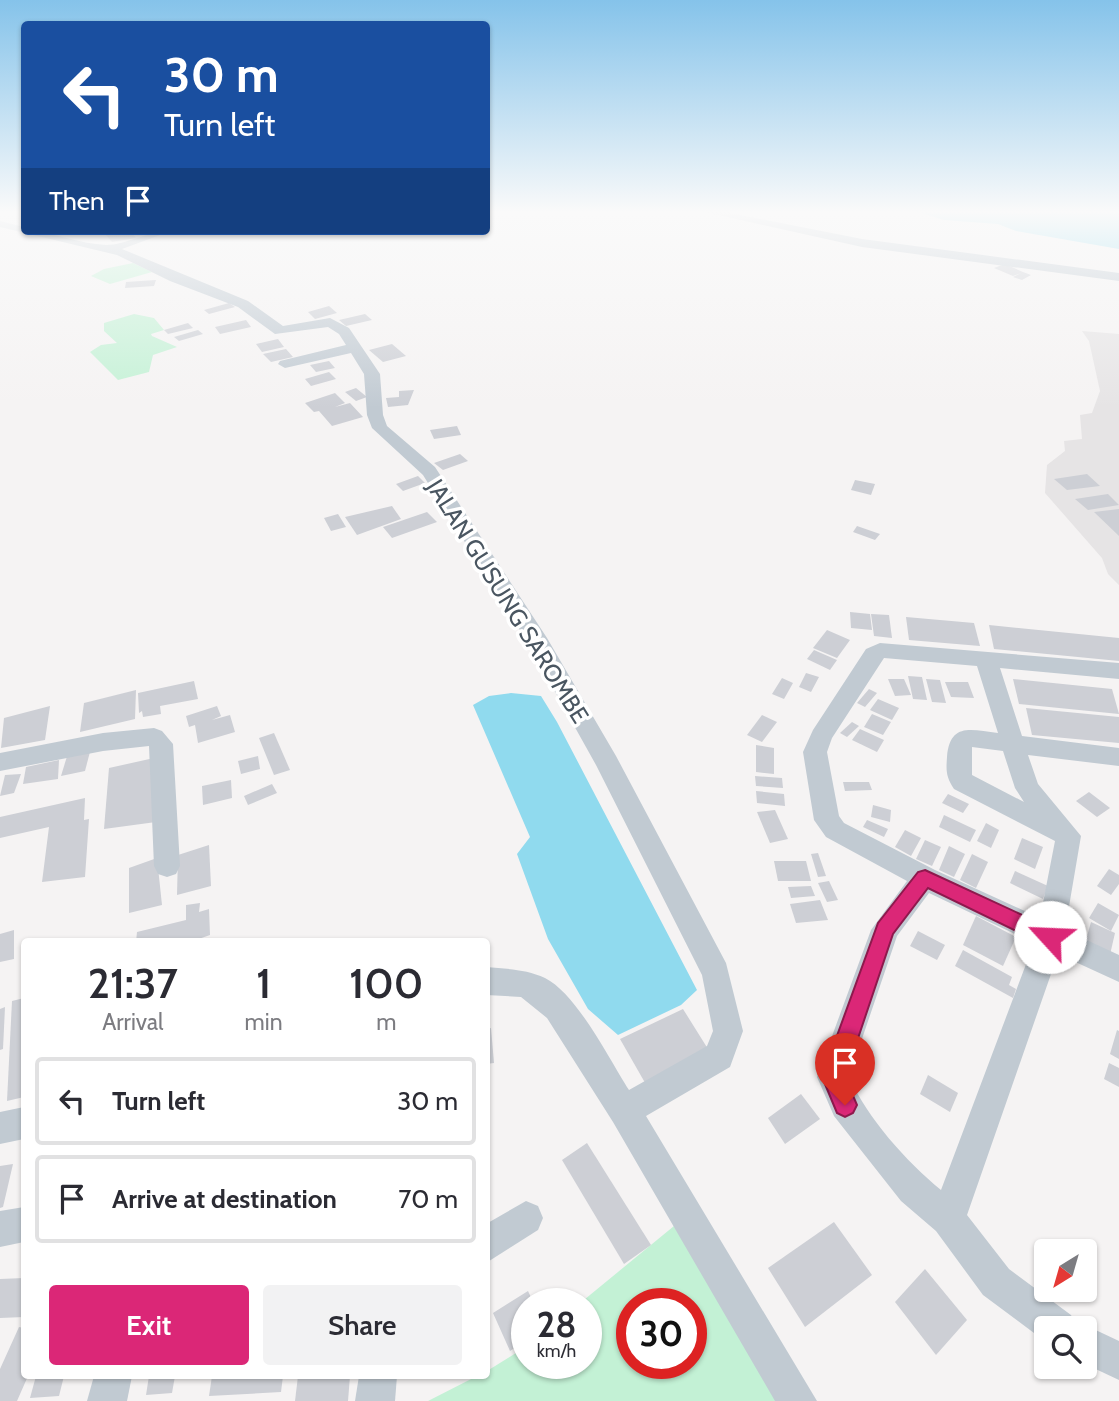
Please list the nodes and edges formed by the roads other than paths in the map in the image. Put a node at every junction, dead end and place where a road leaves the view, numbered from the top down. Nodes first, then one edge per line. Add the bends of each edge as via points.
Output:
1 (174, 277) edge
2 (354, 348) junction
3 (285, 364) dead end
4 (986, 660) junction
5 (1119, 671) edge
6 (1015, 743) junction
7 (1119, 757) edge
8 (0, 762) edge
9 (1068, 836) junction
10 (167, 866) dead end
11 (925, 878) junction
12 (1050, 937) junction
13 (1119, 969) edge
14 (490, 981) edge
15 (624, 1111) junction
16 (21, 1124) edge
17 (0, 1128) edge
18 (526, 1218) dead end
19 (948, 1219) junction
20 (21, 1226) edge
21 (0, 1230) edge
22 (490, 1242) edge
23 (1042, 1316) edge
24 (1097, 1350) edge
25 (1119, 1361) edge
26 (112, 1379) edge
27 (378, 1379) edge
28 (107, 1401) edge
29 (376, 1401) edge
30 (797, 1401) edge

1 - 2 street, JALAN GUSUNG SAROMBE via 243,303 281,331 330,321
2 - 3 street
2 - 15 street, JALAN GUSUNG SAROMBE via 372,374 374,415 380,428 429,471 539,643 716,973 728,1031 719,1056
4 - 5 street
4 - 6 street
4 - 11 street via 885,649 874,654 815,752 827,820 835,830
6 - 7 street
6 - 9 street via 1027,788
6 - 9 street via 961,740 959,778
8 - 10 street via 113,740 154,737 162,744
9 - 12 street
11 - 12 street
11 - 19 street via 885,930 834,1077 845,1105 876,1146 913,1189
12 - 13 street
12 - 19 street
14 - 15 street via 522,983 551,1000
15 - 30 street
16 - 17 street
18 - 22 street
19 - 23 street via 996,1282
20 - 21 street
24 - 25 street
26 - 28 street
27 - 29 street

